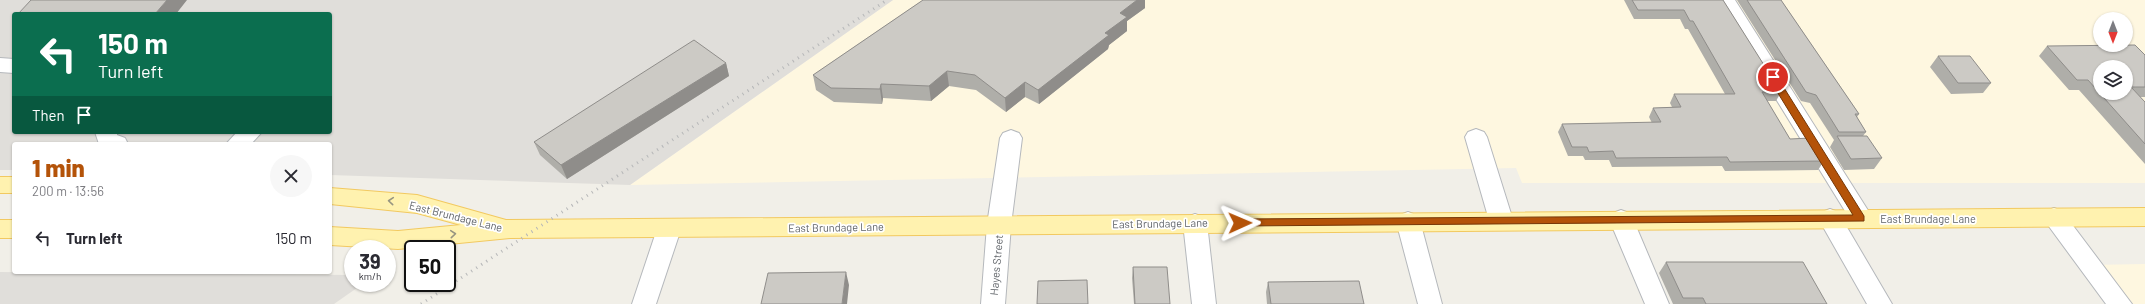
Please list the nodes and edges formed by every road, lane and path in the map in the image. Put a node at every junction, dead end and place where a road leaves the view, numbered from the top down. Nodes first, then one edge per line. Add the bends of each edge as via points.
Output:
1 (1725, 0) edge
2 (0, 65) edge
3 (12, 66) edge
4 (106, 134) edge
5 (249, 134) edge
6 (1476, 137) dead end
7 (1011, 138) dead end
8 (113, 142) edge
9 (239, 142) edge
10 (0, 185) edge
11 (12, 185) edge
12 (332, 196) edge
13 (2145, 216) edge
14 (2054, 217) junction
15 (1830, 218) junction
16 (1861, 218) junction
17 (1501, 220) junction
18 (1621, 220) junction
19 (1408, 221) junction
20 (1195, 223) junction
21 (999, 225) junction
22 (0, 229) edge
23 (12, 229) edge
24 (510, 229) junction
25 (669, 229) junction
26 (332, 236) edge
27 (644, 304) edge
28 (993, 304) edge
29 (1204, 304) edge
30 (1430, 304) edge
31 (1657, 304) edge
32 (1880, 304) edge
33 (2120, 304) edge

1 - 16 street
2 - 3 street
4 - 8 street via 106,139
5 - 9 street
6 - 17 street
7 - 21 street, Hayes Street
10 - 11 main road
24 -> 12 main road, East Brundage Lane via 417,204
13 - 14 main road, East Brundage Lane
14 - 16 main road, East Brundage Lane
14 - 33 street
15 - 16 main road, East Brundage Lane
15 - 18 main road, East Brundage Lane
15 - 32 street
17 - 18 main road, East Brundage Lane
17 - 19 main road, East Brundage Lane
18 - 31 street
19 - 20 main road, East Brundage Lane
19 - 30 street
20 - 21 main road, East Brundage Lane
20 - 29 street
21 - 25 main road, East Brundage Lane
21 - 28 street, Hayes Street
22 - 23 main road
24 - 25 main road, East Brundage Lane
26 -> 24 main road, East Brundage Lane via 398,240
25 - 27 street

